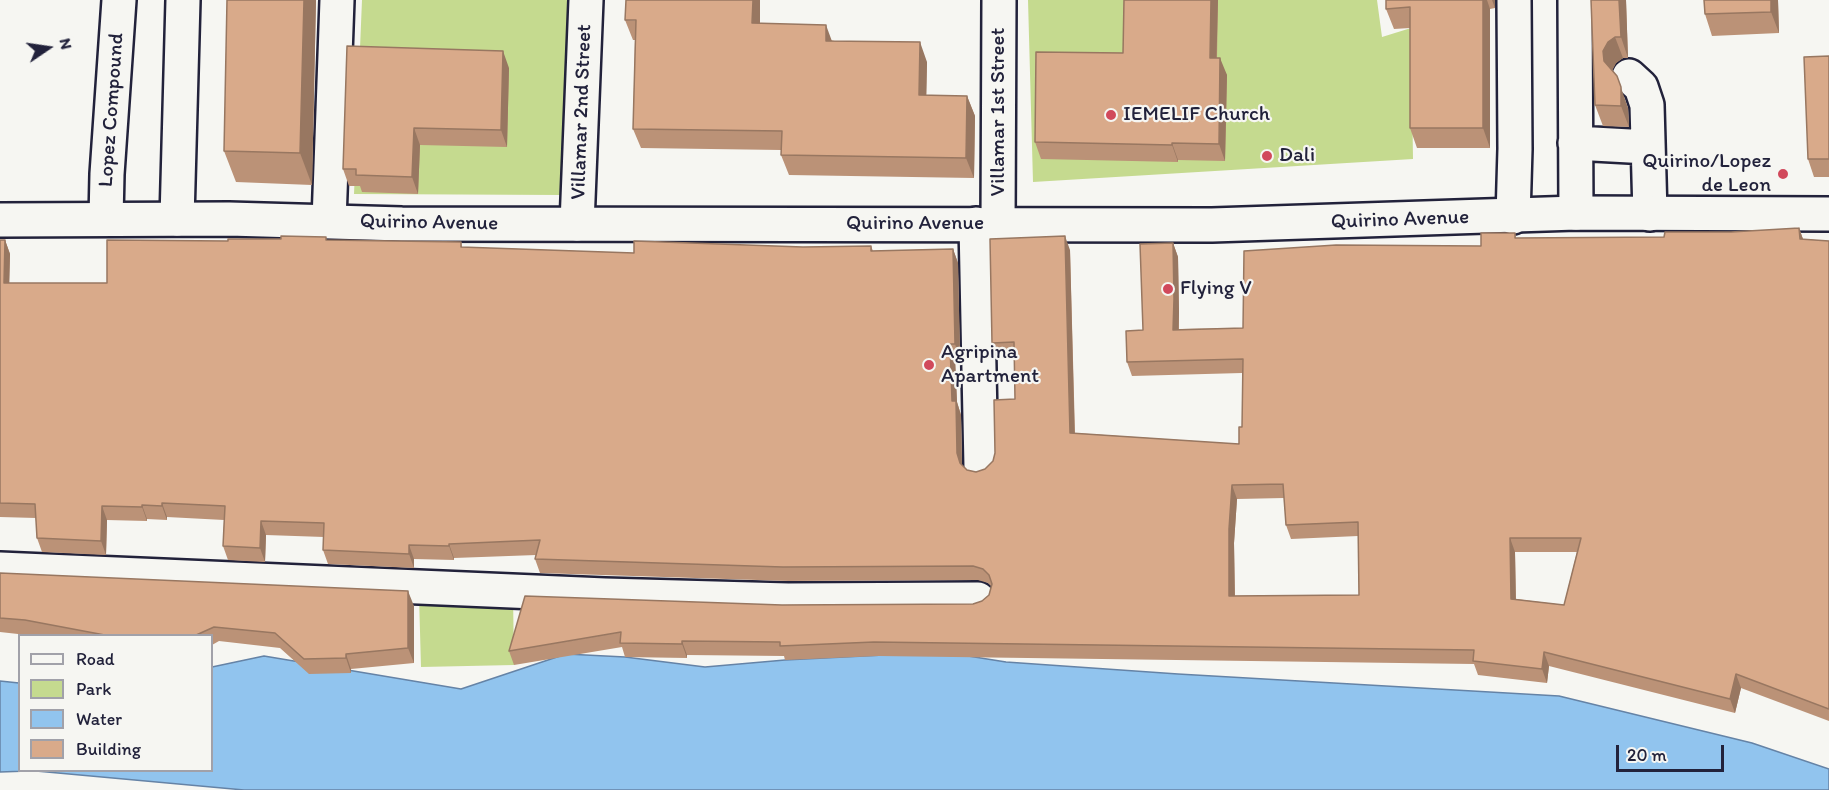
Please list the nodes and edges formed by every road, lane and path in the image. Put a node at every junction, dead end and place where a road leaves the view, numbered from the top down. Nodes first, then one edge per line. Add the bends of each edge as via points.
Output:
1 (119, 0) edge
2 (183, 0) edge
3 (337, 0) edge
4 (586, 0) edge
5 (999, 0) edge
6 (1514, 0) edge
7 (1575, 14) edge
8 (1600, 52) edge
9 (1629, 76) dead end
10 (1575, 143) junction
11 (1648, 147) junction
12 (1576, 213) junction
13 (1650, 214) junction
14 (1829, 214) edge
15 (1513, 217) junction
16 (106, 219) junction
17 (177, 219) junction
18 (0, 220) edge
19 (329, 221) junction
20 (577, 224) junction
21 (987, 224) junction
22 (981, 467) dead end
23 (0, 569) edge
24 (978, 599) dead end

1 - 16 street, Lopez Compound
2 - 17 street
3 - 19 street
4 - 20 street, Villamar 2nd Street
5 - 21 street, Villamar 1st Street
6 - 15 street
7 - 8 street
7 - 10 street
9 - 11 street via 1644,93
10 - 11 street
10 - 12 street
11 - 13 street
12 - 13 street, Quirino Avenue
12 - 15 street, Quirino Avenue
13 - 14 street, Quirino Avenue
15 - 21 street, Quirino Avenue via 1212,225
16 - 17 street, Quirino Avenue
16 - 18 street, Quirino Avenue
17 - 19 street, Quirino Avenue
19 - 20 street, Quirino Avenue
20 - 21 street, Quirino Avenue
21 - 22 street, Villamar 1st Street
23 - 24 street via 616,595 788,600

